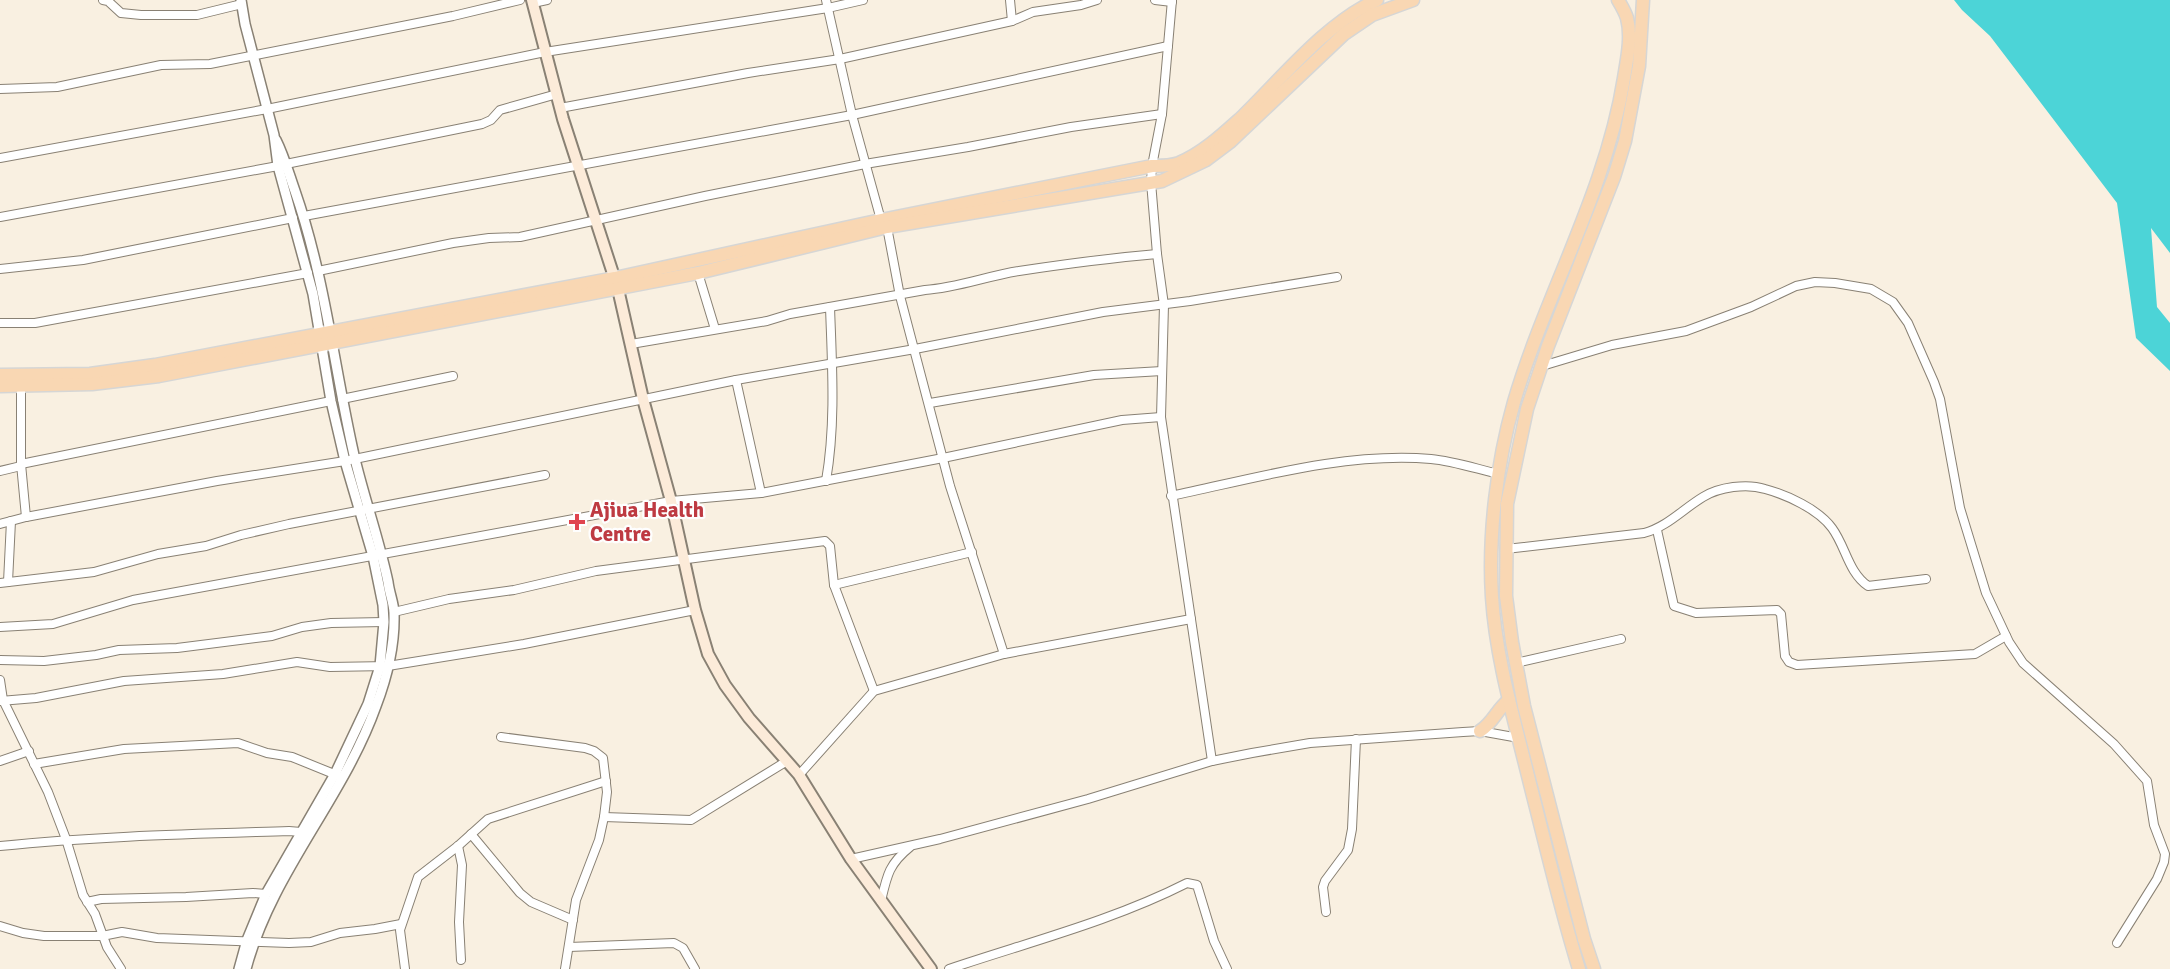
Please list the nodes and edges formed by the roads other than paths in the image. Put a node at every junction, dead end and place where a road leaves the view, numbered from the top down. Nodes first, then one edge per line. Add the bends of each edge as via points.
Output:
1 (106, 0) edge
2 (520, 0) edge
3 (547, 0) edge
4 (863, 0) edge
5 (1010, 0) edge
6 (1097, 0) edge
7 (1155, 0) edge
8 (1377, 0) edge
9 (1413, 0) edge
10 (1618, 0) edge
11 (1643, 0) edge
12 (1172, 1) edge
13 (242, 2) edge
14 (532, 2) edge
15 (827, 4) edge
16 (1012, 21) junction
17 (1168, 46) junction
18 (545, 52) junction
19 (253, 56) junction
20 (840, 59) junction
21 (0, 89) edge
22 (556, 94) junction
23 (560, 108) junction
24 (267, 109) junction
25 (852, 114) junction
26 (1162, 114) junction
27 (0, 158) edge
28 (577, 164) junction
29 (865, 164) junction
30 (282, 165) junction
31 (1152, 166) junction
32 (1151, 182) junction
33 (304, 216) junction
34 (0, 217) edge
35 (293, 218) junction
36 (595, 220) junction
37 (884, 224) junction
38 (1157, 254) junction
39 (0, 269) edge
40 (318, 271) junction
41 (308, 273) junction
42 (698, 273) junction
43 (1337, 277) dead end
44 (616, 283) junction
45 (900, 296) junction
46 (1164, 304) junction
47 (830, 307) junction
48 (0, 323) edge
49 (715, 329) junction
50 (326, 338) junction
51 (631, 344) junction
52 (915, 349) junction
53 (832, 364) junction
54 (1542, 366) junction
55 (1162, 371) junction
56 (0, 375) edge
57 (453, 376) dead end
58 (736, 380) junction
59 (0, 386) edge
60 (21, 387) junction
61 (342, 399) junction
62 (643, 399) junction
63 (331, 401) junction
64 (930, 403) junction
65 (1161, 417) junction
66 (355, 458) junction
67 (943, 458) junction
68 (345, 460) junction
69 (21, 465) junction
70 (0, 471) edge
71 (1499, 474) junction
72 (545, 475) dead end
73 (826, 481) junction
74 (761, 493) junction
75 (1171, 496) junction
76 (670, 501) junction
77 (364, 510) junction
78 (26, 517) junction
79 (11, 521) junction
80 (0, 524) edge
81 (1657, 530) junction
82 (1506, 549) junction
83 (972, 552) junction
84 (378, 555) junction
85 (684, 558) junction
86 (1926, 579) dead end
87 (4, 582) edge
88 (834, 585) junction
89 (695, 610) junction
90 (394, 612) junction
91 (1191, 619) junction
92 (384, 622) junction
93 (0, 627) edge
94 (2006, 636) junction
95 (1621, 639) dead end
96 (1004, 654) junction
97 (0, 660) edge
98 (1516, 663) junction
99 (384, 666) junction
100 (0, 680) edge
101 (874, 691) junction
102 (1509, 700) junction
103 (2, 701) edge
104 (1480, 731) junction
105 (501, 737) dead end
106 (1519, 738) junction
107 (1356, 739) junction
108 (29, 751) junction
109 (0, 761) edge
110 (787, 761) junction
111 (1212, 761) junction
112 (34, 764) junction
113 (799, 775) junction
114 (339, 776) junction
115 (606, 781) junction
116 (604, 817) junction
117 (301, 832) junction
118 (471, 834) junction
119 (66, 839) junction
120 (0, 846) edge
121 (458, 846) junction
122 (911, 846) junction
123 (851, 859) junction
124 (266, 894) junction
125 (881, 901) junction
126 (87, 902) junction
127 (1326, 912) dead end
128 (573, 920) junction
129 (401, 924) junction
130 (0, 926) edge
131 (102, 936) junction
132 (250, 940) junction
133 (2117, 943) dead end
134 (569, 948) junction
135 (461, 960) dead end
136 (121, 969) edge
137 (239, 969) edge
138 (246, 969) edge
139 (405, 969) edge
140 (565, 969) edge
141 (695, 969) edge
142 (931, 969) edge
143 (949, 969) edge
144 (1227, 969) edge
145 (1579, 969) edge
146 (1594, 969) edge

1 - 13 street via 121,13 157,15 197,15
2 - 19 street
3 - 14 street
4 - 15 street
5 - 16 street
6 - 16 street via 1033,12
7 - 12 street
8 - 31 main road via 1335,25 1202,151 1177,164
9 - 32 main road via 1372,15 1344,34 1206,160 1162,182
10 - 71 main road via 1629,34 1622,93 1611,138 1518,391
11 - 54 main road via 1640,66 1625,141
12 - 17 street
13 - 19 street
14 - 18 main road
15 - 18 street
15 - 20 street
16 - 20 street
17 - 25 street
17 - 26 street
18 - 22 main road
18 - 24 street
19 - 21 street via 210,64 161,65 57,87
19 - 24 street
20 - 23 street
20 - 25 street
22 - 23 main road
22 - 30 street via 500,110 482,124
23 - 28 main road
24 - 27 street
24 - 30 street
25 - 28 street
25 - 29 street
26 - 29 street
26 - 31 street
28 - 33 street
28 - 36 main road
29 - 36 street
29 - 37 street
30 - 33 street
30 - 34 street
30 - 35 street
31 - 32 street
31 - 37 main road
32 - 37 main road
32 - 38 street
33 - 40 street
35 - 39 street via 83,260
35 - 41 street
36 - 40 street via 520,237 453,243
36 - 44 main road
37 - 42 main road
37 - 44 main road
37 - 45 street
38 - 45 street via 1019,271
38 - 46 street
40 - 50 street
41 - 48 street via 35,323
41 - 50 street
42 - 44 main road
42 - 49 street
43 - 46 street
44 - 50 main road
44 - 51 main road
45 - 47 street
45 - 52 street
46 - 52 street via 1102,312
46 - 55 street
47 - 49 street
47 - 53 street
49 - 51 street
50 - 56 main road via 90,374
50 - 60 main road via 127,381
50 - 61 street
50 - 63 street
51 - 62 main road
52 - 53 street
52 - 64 street
53 - 58 street
53 - 73 street via 831,452
54 - 82 main road via 1513,470
54 - 94 street via 1612,345 1686,331 1796,286 1815,282 1871,289 1893,302 1908,323 1934,382 1960,508 1986,593
55 - 64 street via 1094,375
55 - 65 street
57 - 61 street
58 - 62 street
58 - 74 street
59 - 60 main road
60 - 69 street
61 - 66 street
62 - 66 street
62 - 76 main road
63 - 68 street
63 - 69 street
64 - 67 street
65 - 67 street via 1122,420
65 - 75 street
66 - 68 street
66 - 77 street
67 - 73 street
67 - 83 street
68 - 77 street
68 - 78 street
69 - 70 street
69 - 78 street
71 - 75 street via 1433,459 1367,458
71 - 102 main road via 1492,596
72 - 77 street
73 - 74 street
74 - 76 street
75 - 91 street
76 - 84 street
76 - 85 main road
77 - 84 street
77 - 87 street via 158,554 94,572
78 - 79 street
79 - 80 street
79 - 87 street
81 - 82 street
81 - 86 street via 1718,490 1764,488 1815,513 1832,528 1855,573 1868,586
81 - 94 street via 1674,606 1696,613 1777,610 1781,614 1785,656 1797,665 1963,656 1975,654
82 - 98 main road via 1506,596
83 - 88 street
83 - 96 street
84 - 90 street
84 - 92 street
84 - 93 street via 133,600 53,624
85 - 88 street via 825,541 830,546
85 - 89 main road
85 - 90 street via 596,571
88 - 101 street
89 - 99 street via 524,644
89 - 110 main road via 708,654 725,685
90 - 99 street
91 - 96 street
91 - 111 street
92 - 97 street via 331,623 272,636 177,648 119,650 44,662
92 - 99 street
94 - 133 street via 2023,663 2114,744 2146,781 2164,862
95 - 98 street
96 - 101 street
98 - 146 main road
99 - 103 street via 330,668 297,662 224,674 124,681
99 - 114 street
100 - 103 street
101 - 113 street
102 - 104 main road
102 - 106 main road
103 - 108 street
104 - 106 street
104 - 107 street
105 - 115 street via 594,751 603,758
106 - 145 main road
107 - 111 street
107 - 127 street via 1352,829 1348,850 1324,880
108 - 109 street
108 - 112 street
110 - 113 main road
110 - 116 street via 691,820
111 - 122 street
112 - 114 street via 124,748 237,743 292,757
112 - 119 street
113 - 123 main road
114 - 117 street
114 - 132 street
115 - 116 street
115 - 118 street via 488,819
116 - 128 street via 580,885
117 - 119 street
117 - 124 street
118 - 121 street
118 - 128 street via 520,893 531,902
119 - 120 street
119 - 126 street
121 - 129 street via 418,876
121 - 135 street via 462,865
122 - 123 street
122 - 125 street via 890,868
123 - 125 main road
124 - 126 street
124 - 132 street
125 - 142 main road
126 - 131 street
128 - 134 street
129 - 132 street via 340,933 311,942
129 - 139 street
130 - 131 street via 44,936
131 - 132 street via 122,932 176,939
131 - 136 street
132 - 137 street
132 - 138 street
134 - 140 street
134 - 141 street via 674,943 683,948
143 - 144 street via 1127,910 1187,882 1197,885

